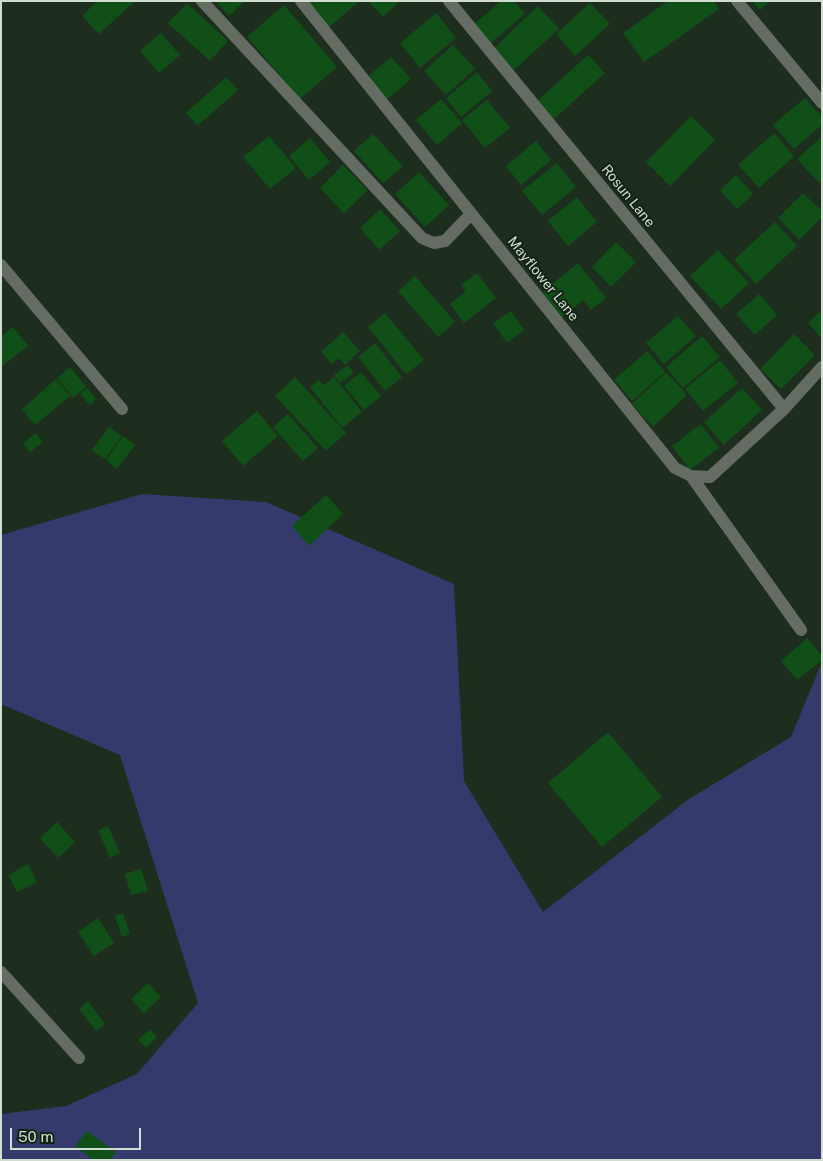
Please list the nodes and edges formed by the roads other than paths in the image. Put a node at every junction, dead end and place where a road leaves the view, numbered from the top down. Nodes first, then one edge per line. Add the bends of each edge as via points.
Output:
1 (202, 1) edge
2 (301, 1) edge
3 (449, 1) edge
4 (737, 1) edge
5 (822, 103) edge
6 (471, 214) junction
7 (1, 265) edge
8 (822, 366) edge
9 (122, 409) dead end
10 (784, 409) junction
11 (691, 476) junction
12 (801, 630) dead end
13 (1, 972) edge
14 (79, 1058) dead end

1 - 6 street via 422,238 434,243 445,241
2 - 6 street, Mayflower Lane
3 - 10 street, Rosun Lane
4 - 5 street
6 - 11 street, Mayflower Lane via 675,468
7 - 9 street
8 - 10 street
10 - 11 street via 710,477
11 - 12 street
13 - 14 street

